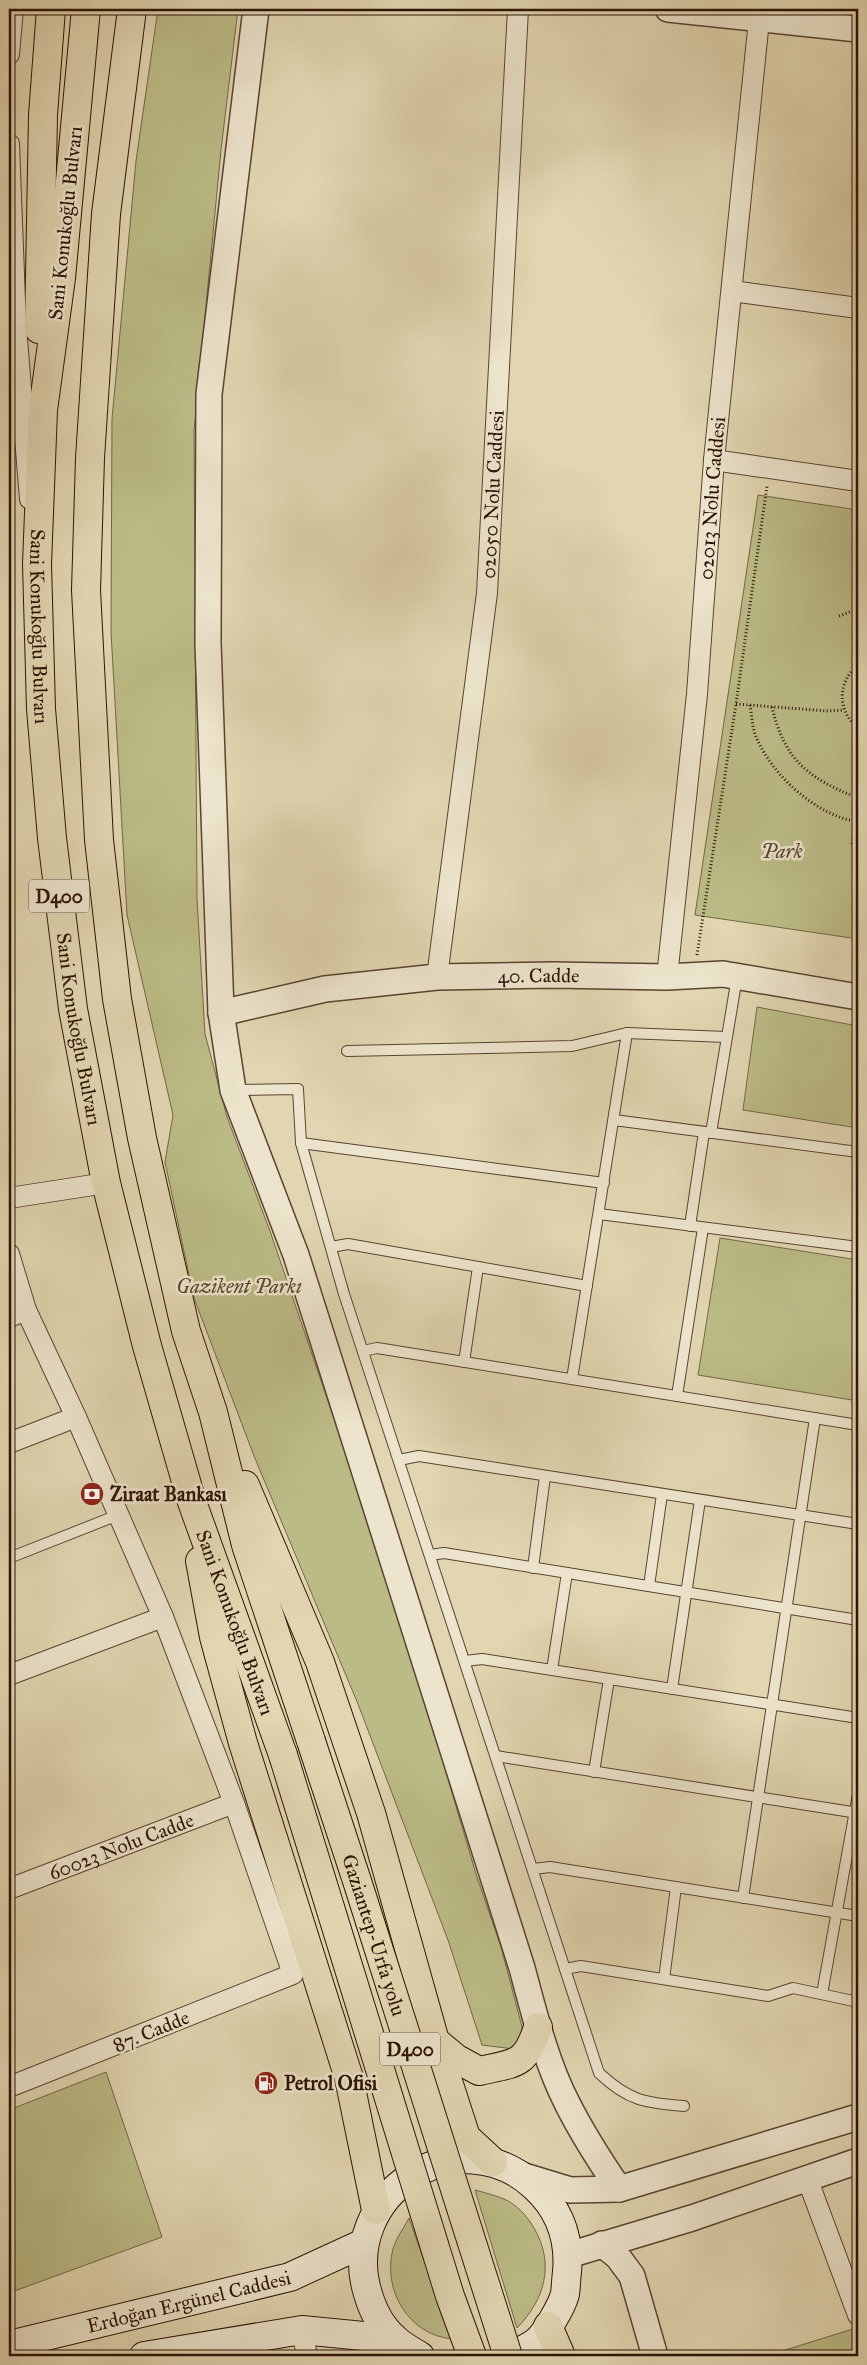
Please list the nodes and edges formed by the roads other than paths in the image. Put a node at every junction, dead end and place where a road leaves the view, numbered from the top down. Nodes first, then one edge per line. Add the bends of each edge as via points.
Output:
1 (13, 9) edge
2 (51, 9) edge
3 (86, 9) edge
4 (132, 9) edge
5 (256, 9) edge
6 (518, 9) edge
7 (668, 9) edge
8 (759, 20) junction
9 (858, 29) edge
10 (9, 54) edge
11 (9, 144) edge
12 (732, 290) junction
13 (858, 308) edge
14 (43, 410) junction
15 (714, 460) junction
16 (858, 481) edge
17 (37, 564) junction
18 (737, 976) junction
19 (437, 977) junction
20 (667, 977) junction
21 (858, 997) edge
22 (221, 1013) junction
23 (627, 1033) junction
24 (726, 1037) junction
25 (347, 1051) dead end
26 (233, 1090) junction
27 (614, 1120) junction
28 (708, 1132) junction
29 (301, 1143) junction
30 (858, 1152) edge
31 (106, 1183) junction
32 (604, 1183) junction
33 (9, 1198) edge
34 (599, 1214) junction
35 (690, 1226) junction
36 (703, 1228) junction
37 (331, 1247) junction
38 (858, 1247) edge
39 (9, 1254) edge
40 (478, 1267) junction
41 (587, 1286) junction
42 (18, 1313) edge
43 (363, 1352) junction
44 (464, 1362) junction
45 (572, 1379) junction
46 (677, 1396) junction
47 (213, 1412) junction
48 (76, 1417) junction
49 (815, 1418) junction
50 (858, 1425) edge
51 (9, 1443) edge
52 (399, 1460) junction
53 (545, 1476) junction
54 (662, 1494) junction
55 (700, 1500) junction
56 (192, 1502) junction
57 (118, 1515) junction
58 (800, 1515) junction
59 (858, 1524) edge
60 (430, 1555) junction
61 (9, 1558) edge
62 (533, 1568) junction
63 (567, 1573) junction
64 (649, 1586) junction
65 (687, 1592) junction
66 (786, 1608) junction
67 (163, 1617) junction
68 (858, 1620) edge
69 (464, 1661) junction
70 (552, 1670) junction
71 (9, 1675) edge
72 (609, 1679) junction
73 (672, 1689) junction
74 (772, 1704) junction
75 (858, 1718) edge
76 (311, 1742) joint
77 (283, 1755) joint
78 (496, 1756) junction
79 (594, 1772) junction
80 (858, 1794) edge
81 (758, 1797) junction
82 (234, 1803) junction
83 (857, 1813) edge
84 (532, 1869) junction
85 (676, 1887) junction
86 (9, 1889) edge
87 (743, 1898) junction
88 (837, 1913) junction
89 (858, 1916) edge
90 (565, 1969) junction
91 (664, 1979) junction
92 (822, 1994) junction
93 (858, 2002) edge
94 (538, 2027) junction
95 (435, 2041) junction
96 (9, 2087) edge
97 (684, 2106) dead end
98 (858, 2117) edge
99 (858, 2161) edge
100 (493, 2162) junction
101 (524, 2176) junction
102 (807, 2178) junction
103 (619, 2188) junction
104 (376, 2210) junction
105 (364, 2243) junction
106 (602, 2244) junction
107 (568, 2255) junction
108 (858, 2315) edge
109 (548, 2326) junction
110 (394, 2339) junction
111 (305, 2343) edge
112 (9, 2346) edge
113 (144, 2356) edge
114 (420, 2356) edge
115 (472, 2356) edge
116 (508, 2356) edge
117 (561, 2356) edge
118 (655, 2356) edge

1 - 10 street
2 - 14 highway via 43,125 39,340
3 - 14 highway, Sani Konukoğlu Bulvarı / D400 via 61,278
4 - 47 highway, Sani Konukoğlu Bulvarı / D400 via 106,214 90,468 86,590 99,840 117,999 142,1138 186,1330
5 - 22 street via 209,394 208,643
6 - 19 street, 02050 Nolu Caddesi via 487,594
7 - 8 street
8 - 9 street
8 - 12 street, 02013 Nolu Caddesi
11 - 17 street via 24,451
12 - 13 street
12 - 15 street, 02013 Nolu Caddesi
14 - 17 highway, Sani Konukoğlu Bulvarı / D400
15 - 16 street
15 - 20 street, 02013 Nolu Caddesi via 697,694
17 - 31 highway, Sani Konukoğlu Bulvarı / D400 via 41,709 52,838 73,1009
18 - 20 street, 40. Cadde
18 - 21 street, 40. Cadde
18 - 24 lane
19 - 20 street, 40. Cadde
19 - 22 street, 40. Cadde via 325,989
22 - 26 street
23 - 24 lane
23 - 25 lane via 572,1046
23 - 27 lane
24 - 28 lane
26 - 29 lane via 298,1089
26 - 94 street via 296,1255
27 - 28 lane
27 - 32 lane
28 - 30 lane
28 - 35 lane
29 - 32 lane
29 - 37 lane
31 - 33 street
31 - 56 highway, Sani Konukoğlu Bulvarı / D400 via 147,1346
32 - 34 lane
34 - 35 lane
34 - 41 lane
35 - 36 lane
36 - 38 lane
36 - 46 lane
37 - 40 lane via 348,1244
37 - 43 lane
39 - 42 street
40 - 41 lane
40 - 44 lane
41 - 45 lane
42 - 48 street
43 - 44 lane via 377,1348
43 - 52 lane
44 - 45 lane
45 - 46 lane
46 - 49 lane
47 - 76 highway, Sani Konukoğlu Bulvarı / D400 via 246,1545
47 - 95 highway via 320,1662 371,1813
48 - 51 street
48 - 57 street
49 - 50 lane
49 - 58 lane
52 - 53 lane via 419,1456
52 - 60 lane
53 - 54 lane
53 - 62 lane
54 - 55 lane
54 - 64 lane
55 - 58 lane
55 - 65 lane
56 - 77 highway, Sani Konukoğlu Bulvarı / D400
56 - 104 highway via 214,1637 243,1743 349,2078
57 - 61 lane
57 - 67 street
58 - 59 lane
58 - 66 lane
60 - 62 lane via 444,1554
60 - 69 lane
62 - 63 lane
63 - 64 lane
63 - 70 lane
64 - 65 lane
65 - 66 lane
65 - 73 lane
66 - 68 lane
66 - 74 lane
67 - 71 street
67 - 82 street
69 - 70 lane via 482,1659
69 - 78 lane
70 - 72 lane
72 - 73 lane
72 - 79 lane
73 - 74 lane
74 - 75 lane
74 - 81 lane
76 - 116 highway, Gaziantep-Urfa yolu / D400, bridge
77 - 115 highway, Gaziantep-Urfa yolu / D400, bridge via 450,2296
78 - 79 lane
78 - 84 lane
79 - 81 lane
80 - 83 lane
81 - 83 lane
81 - 87 lane
82 - 86 street, 60023 Nolu Cadde
82 - 96 street, 87. Cadde via 293,1974
83 - 88 lane
84 - 85 lane via 550,1867
84 - 90 lane
85 - 87 lane
85 - 91 lane
87 - 88 lane
88 - 89 lane
88 - 92 lane
90 - 91 lane via 581,1966
90 - 97 lane via 600,2073 621,2092 634,2098 647,2103
91 - 92 lane via 768,1996 793,1988
92 - 93 lane
94 - 95 highway via 532,2046 518,2062 479,2071
94 - 103 street via 566,2102 591,2148
95 - 100 highway via 466,2137
98 - 103 street
99 - 102 street
100 - 101 main road
100 - 104 main road via 459,2159 426,2167 398,2184
101 - 103 street via 570,2190
101 - 107 main road via 548,2199 564,2229
102 - 106 street via 692,2218
102 - 108 street
104 - 105 main road
105 - 110 main road via 363,2278 370,2303
105 - 112 main road, Erdoğan Ergünel Caddesi via 290,2277
106 - 107 street
106 - 118 street via 618,2257 632,2276
107 - 109 main road via 565,2296
109 - 116 main road via 536,2342
109 - 117 highway
110 - 111 main road
110 - 114 main road
111 - 113 main road

